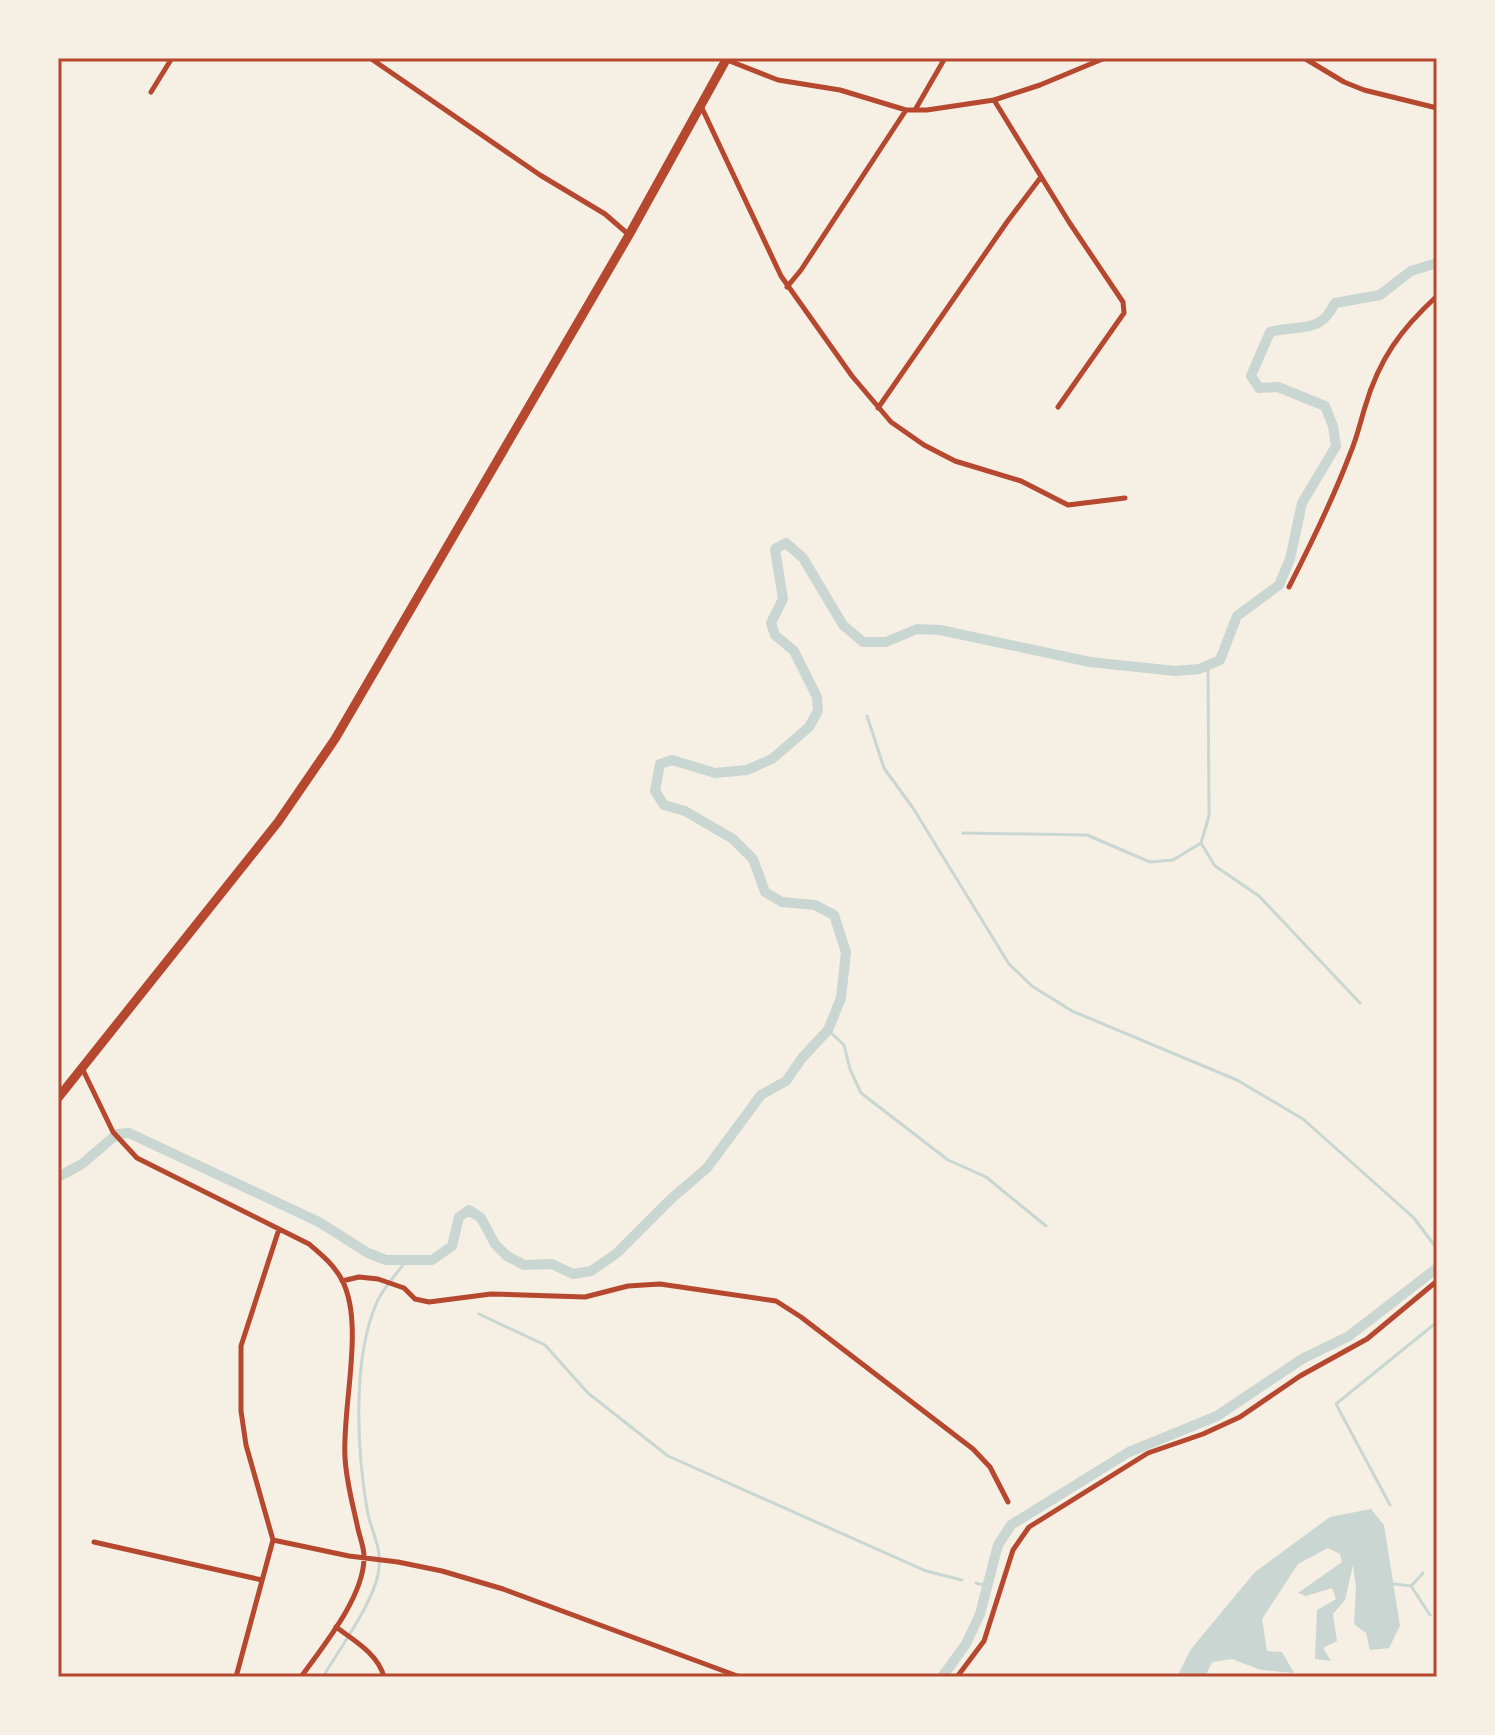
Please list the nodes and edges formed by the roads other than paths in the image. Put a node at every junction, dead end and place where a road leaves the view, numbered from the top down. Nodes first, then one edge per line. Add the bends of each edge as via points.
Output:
1 (172, 58) edge
2 (370, 58) edge
3 (725, 58) edge
4 (945, 58) edge
5 (1105, 58) edge
6 (1304, 58) edge
7 (151, 92) dead end
8 (994, 100) junction
9 (701, 105) junction
10 (1436, 107) edge
11 (906, 110) junction
12 (915, 110) junction
13 (1041, 177) junction
14 (629, 235) junction
15 (787, 287) junction
16 (1437, 296) edge
17 (1058, 407) dead end
18 (877, 409) junction
19 (1125, 498) dead end
20 (1289, 587) dead end
21 (82, 1068) junction
22 (58, 1098) edge
23 (279, 1229) junction
24 (342, 1281) junction
25 (1437, 1281) edge
26 (1008, 1502) dead end
27 (273, 1540) junction
28 (94, 1542) dead end
29 (365, 1558) junction
30 (262, 1580) junction
31 (336, 1627) junction
32 (236, 1677) edge
33 (301, 1677) edge
34 (384, 1677) edge
35 (740, 1677) edge
36 (957, 1677) edge

1 - 7 street
2 - 14 street
3 - 9 highway
3 - 11 street via 778,80 840,90
4 - 12 street
5 - 8 street
6 - 10 street via 1364,90
8 - 12 street
8 - 13 street
9 - 14 highway
9 - 15 street
11 - 12 street
11 - 15 street
13 - 17 street via 1124,307
13 - 18 street
14 - 21 highway via 327,752 278,822
15 - 18 street
16 - 20 street via 1395,339 1383,362 1349,457
18 - 19 street via 955,461 1021,481 1059,502 1077,505
21 - 22 highway
21 - 23 street via 113,1132 137,1158
23 - 24 street via 309,1244
23 - 27 street via 241,1346 246,1445
24 - 26 street via 378,1279 429,1302 491,1294 585,1297 660,1284 776,1301 973,1449 990,1467
24 - 29 street via 350,1301 352,1334 345,1456
25 - 36 street via 1367,1339 1240,1417 1148,1453 1029,1527 1013,1550 984,1641
27 - 29 street
27 - 30 street
28 - 30 street
29 - 31 street
29 - 35 street via 442,1571 503,1589
30 - 32 street
31 - 33 street
31 - 34 street via 381,1665

